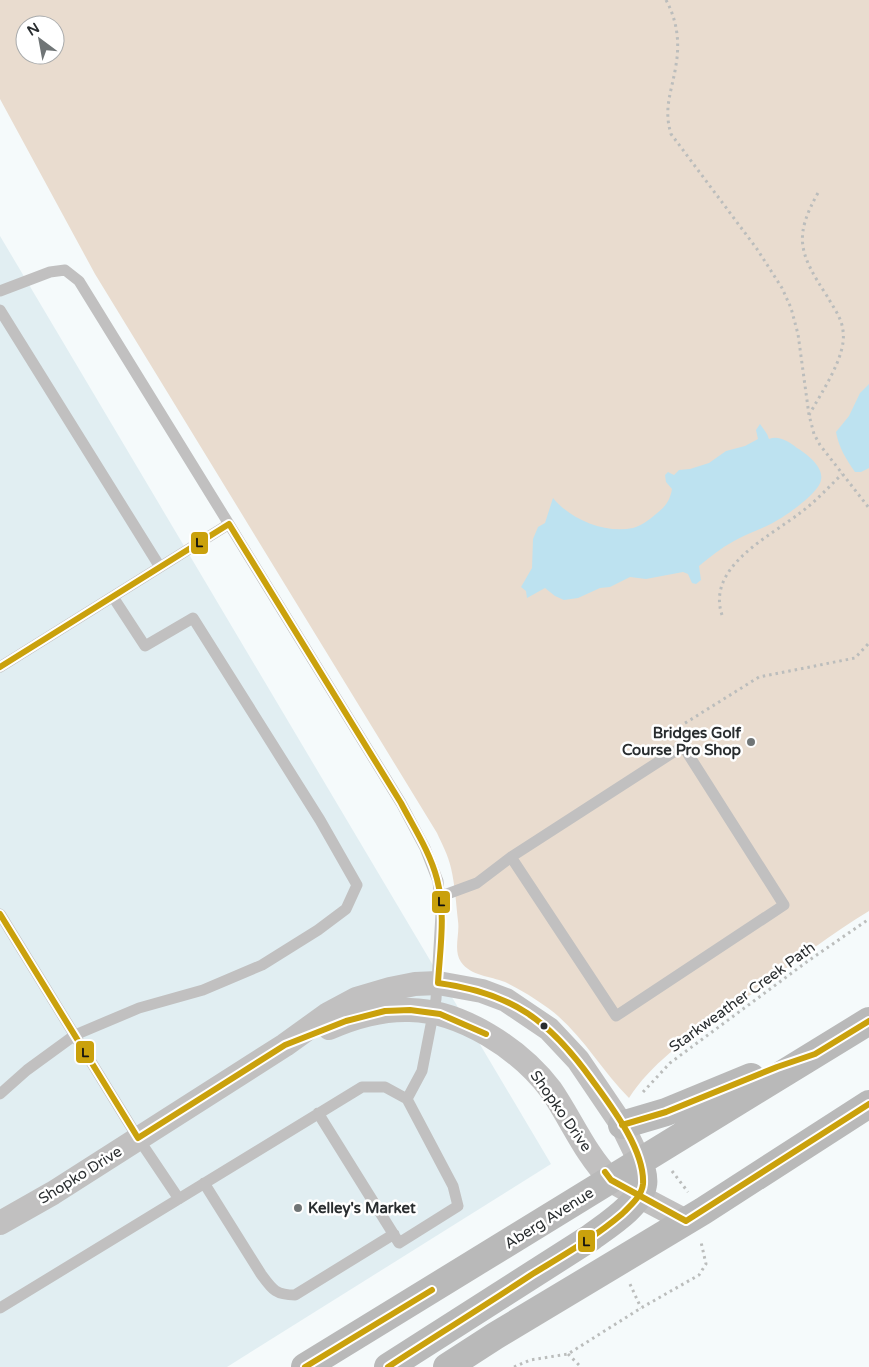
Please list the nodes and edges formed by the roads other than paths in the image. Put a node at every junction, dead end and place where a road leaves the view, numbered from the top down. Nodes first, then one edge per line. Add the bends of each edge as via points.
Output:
1 (0, 291) edge
2 (0, 310) edge
3 (229, 524) junction
4 (160, 567) junction
5 (113, 597) junction
6 (0, 667) edge
7 (511, 857) junction
8 (439, 897) junction
9 (0, 914) edge
10 (438, 982) junction
11 (433, 1013) junction
12 (869, 1021) edge
13 (75, 1035) junction
14 (285, 1045) junction
15 (815, 1054) junction
16 (0, 1094) edge
17 (407, 1100) junction
18 (869, 1104) edge
19 (318, 1113) junction
20 (622, 1124) junction
21 (138, 1138) junction
22 (640, 1162) junction
23 (611, 1180) junction
24 (204, 1183) junction
25 (640, 1196) junction
26 (179, 1198) junction
27 (686, 1221) junction
28 (0, 1223) edge
29 (394, 1234) junction
30 (0, 1308) edge
31 (305, 1367) edge
32 (388, 1367) edge
33 (447, 1367) edge

1 - 3 lane via 50,272 65,270 79,281
2 - 4 lane
3 - 4 lane
3 - 8 lane via 401,803 426,848 438,880
4 - 5 lane
5 - 6 lane
5 - 13 lane via 145,646 193,618 357,885 346,909 262,965 203,990 139,1008
7 - 7 lane via 683,746 784,905 616,1016
7 - 8 lane via 477,883
8 - 10 lane
9 - 13 lane
10 - 11 lane
10 - 14 street, Shopko Drive via 404,986 356,999 328,1014
10 - 20 street, Shopko Drive via 482,991 506,1000 549,1029 578,1060
11 - 14 street, Shopko Drive via 410,1010 378,1012
11 - 17 lane via 422,1071
11 - 23 street, Shopko Drive via 483,1032 512,1050 550,1090
12 - 15 main road, Aberg Avenue
13 - 16 lane
13 - 21 lane
14 - 21 street, Shopko Drive
15 - 20 main road via 666,1112
15 - 22 main road, Aberg Avenue
17 - 19 lane via 385,1087 362,1087
17 - 29 lane via 453,1186 458,1206 399,1243
18 - 27 main road
19 - 24 lane
19 - 29 lane
20 - 22 street, Shopko Drive
21 - 26 lane
21 - 28 street, Shopko Drive
22 - 23 main road, Aberg Avenue
22 - 25 main road via 644,1184
23 - 25 street, Shopko Drive
23 - 31 main road, Aberg Avenue
24 - 26 lane
24 - 29 lane via 261,1274 271,1288 282,1295 295,1295
25 - 27 street, Shopko Drive
25 - 32 main road via 590,1238
26 - 30 lane
27 - 33 main road

